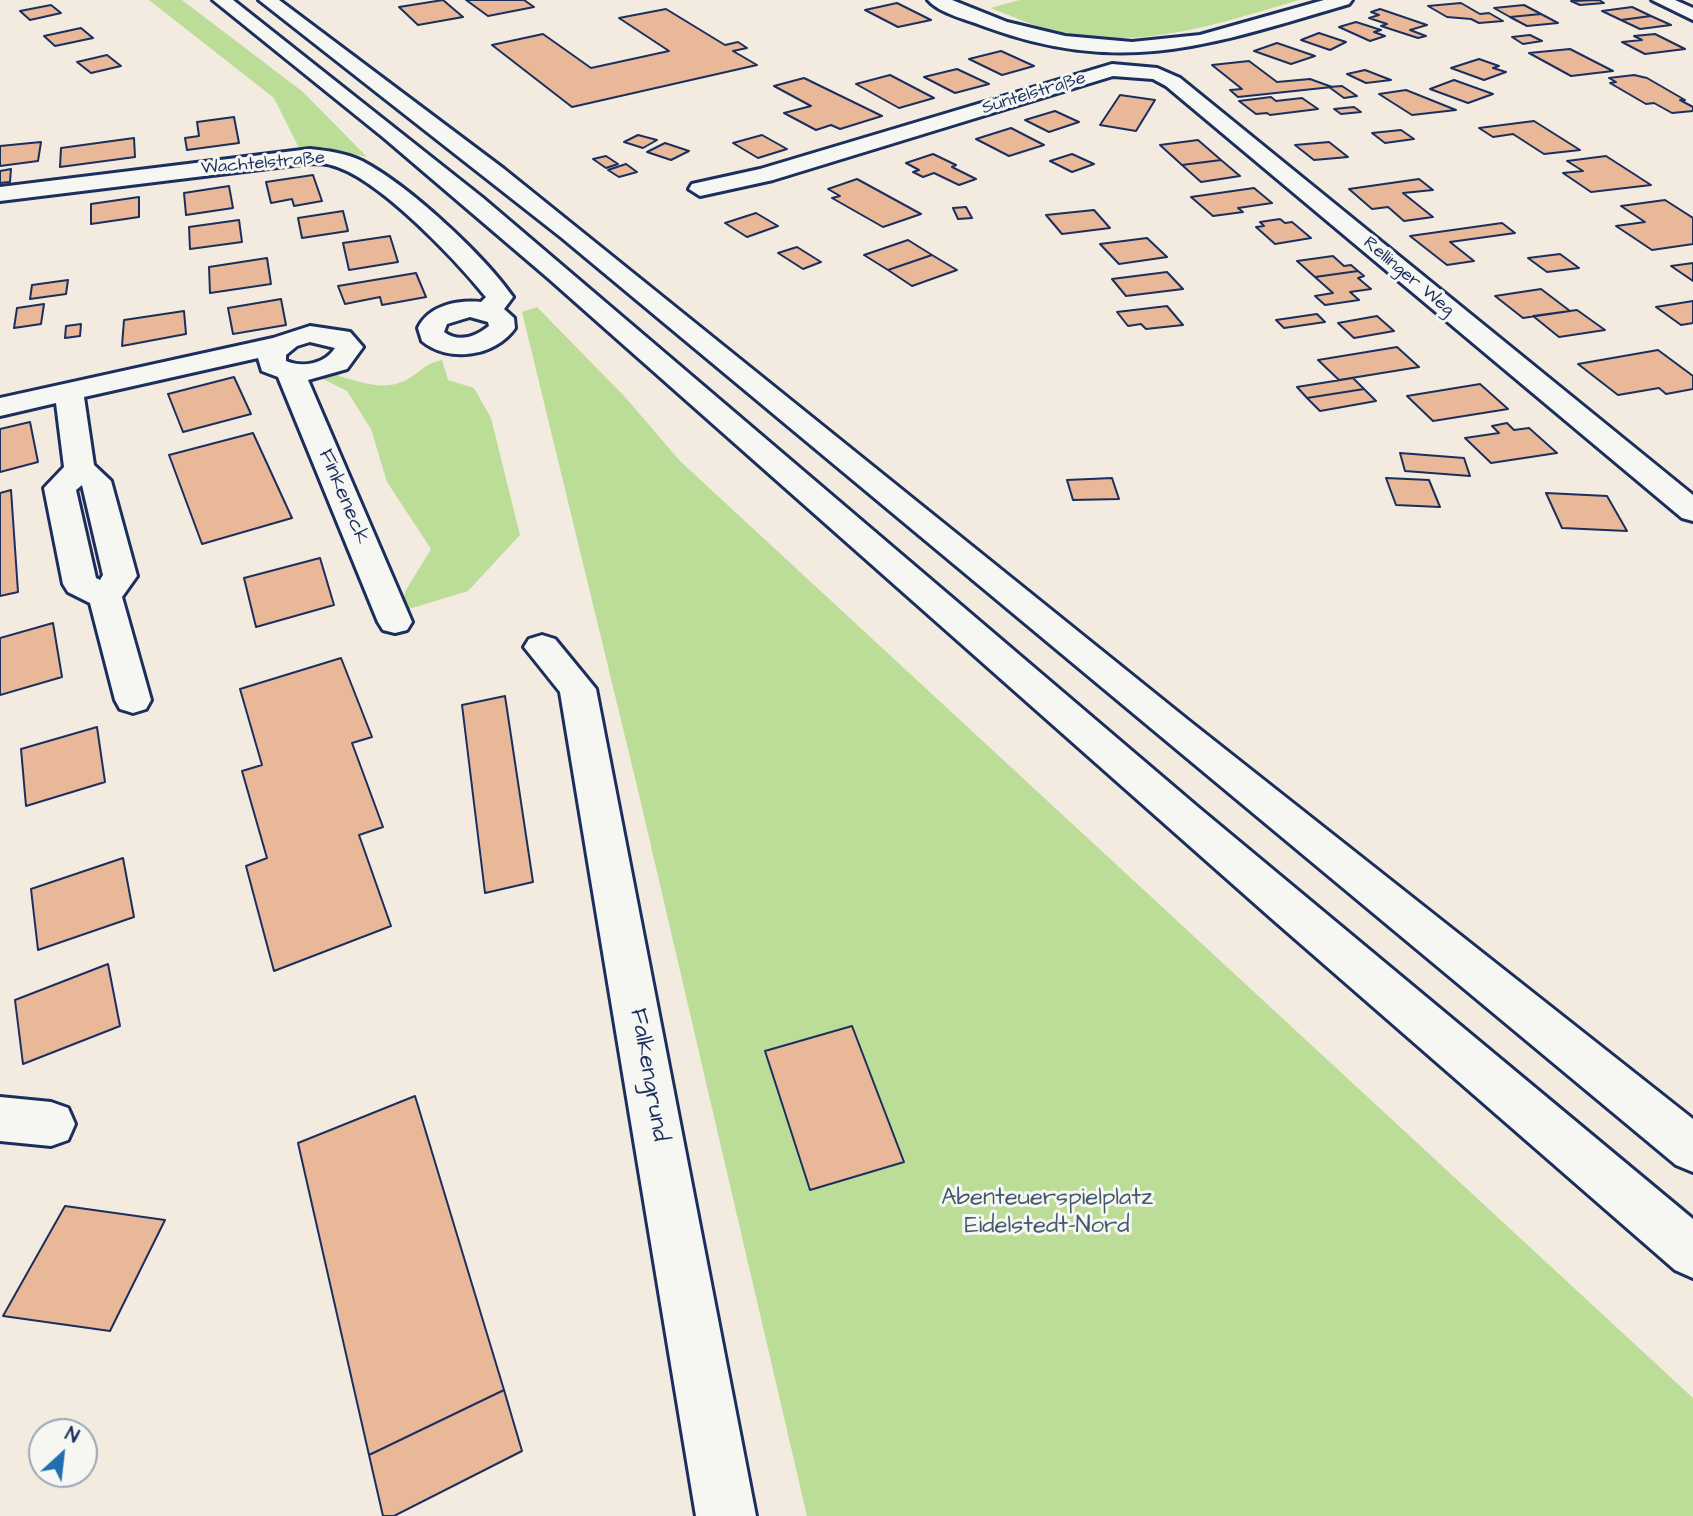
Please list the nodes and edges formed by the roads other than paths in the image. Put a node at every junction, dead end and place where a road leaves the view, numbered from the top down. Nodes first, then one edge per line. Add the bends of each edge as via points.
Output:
1 (222, 0) edge
2 (268, 0) edge
3 (937, 0) edge
4 (1343, 0) edge
5 (1661, 0) edge
6 (1693, 15) edge
7 (1109, 59) junction
8 (700, 188) dead end
9 (0, 194) edge
10 (488, 311) dead end
11 (69, 393) junction
12 (0, 407) edge
13 (1693, 512) edge
14 (395, 622) dead end
15 (542, 647) dead end
16 (133, 700) dead end
17 (0, 1119) edge
18 (51, 1124) dead end
19 (1693, 1149) edge
20 (1693, 1252) edge
21 (726, 1516) edge

1 - 20 main road via 488,212 1355,968
2 - 19 main road via 532,200 1411,926
3 - 7 main road via 1004,29 1076,44
4 - 7 main road, Süntelstraße via 1203,40 1149,47
5 - 6 main road
7 - 8 main road, Süntelstraße via 765,175
7 - 13 main road, Rellinger Weg via 1172,82
9 - 10 main road, Wachtelstraße via 310,156 338,159 412,210 478,269 499,297
11 - 12 main road, Finkeneck
11 - 14 main road, Finkeneck via 284,359
11 - 16 main road via 79,468 60,488 80,584 105,597
15 - 21 main road, Falkengrund via 579,689
17 - 18 main road

